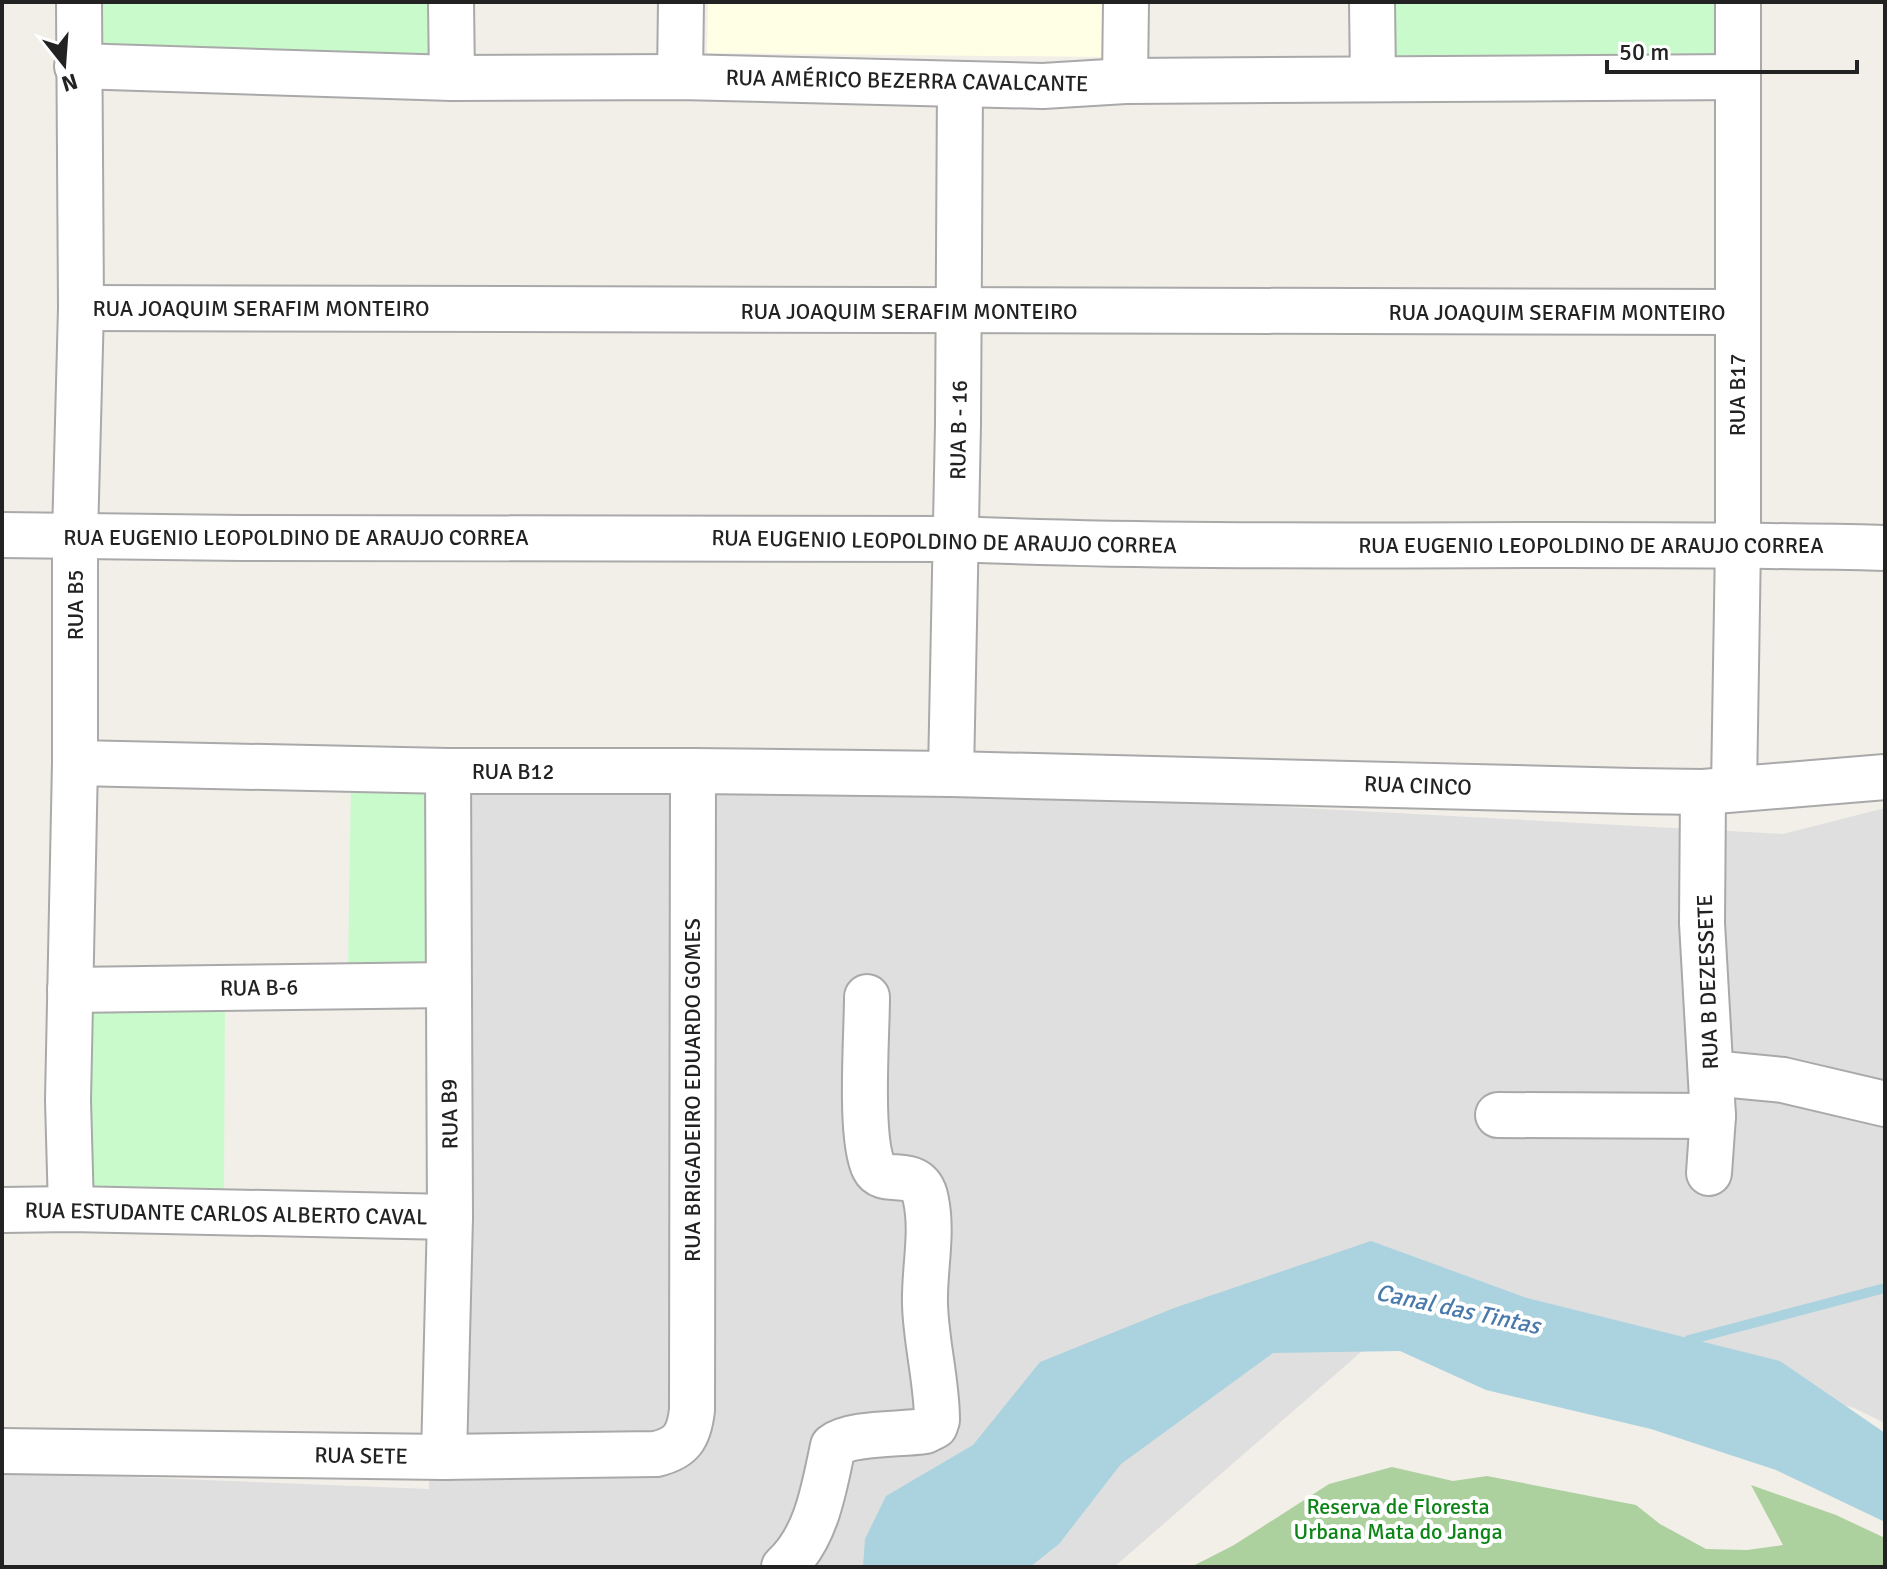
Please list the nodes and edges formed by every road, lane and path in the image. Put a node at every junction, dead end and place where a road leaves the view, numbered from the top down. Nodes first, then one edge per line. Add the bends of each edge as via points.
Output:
1 (79, 2) edge
2 (451, 2) edge
3 (681, 2) edge
4 (1126, 2) edge
5 (1372, 2) edge
6 (1738, 2) edge
7 (77, 66) junction
8 (680, 77) junction
9 (1738, 77) junction
10 (452, 78) junction
11 (1373, 79) junction
12 (1125, 81) junction
13 (960, 85) junction
14 (81, 308) junction
15 (958, 311) junction
16 (1736, 312) junction
17 (2, 535) edge
18 (75, 536) junction
19 (955, 539) junction
20 (1738, 544) junction
21 (1885, 548) edge
22 (75, 763) junction
23 (448, 771) junction
24 (693, 771) junction
25 (951, 774) junction
26 (1885, 777) edge
27 (1718, 790) junction
28 (448, 985) junction
29 (70, 990) junction
30 (867, 997) dead end
31 (1711, 1073) junction
32 (1885, 1104) edge
33 (1498, 1115) dead end
34 (1713, 1116) junction
35 (1709, 1173) dead end
36 (71, 1209) junction
37 (2, 1210) edge
38 (450, 1217) junction
39 (692, 1410) joint
40 (2, 1451) edge
41 (444, 1457) junction
42 (784, 1567) edge

1 - 7 street, RUA B5
2 - 10 street
3 - 8 street
4 - 12 street
5 - 11 street
6 - 9 street, RUA B17
7 - 10 street, RUA AMÉRICO BEZERRA CAVALCANTE
7 - 14 street, RUA B5
8 - 10 street, RUA AMÉRICO BEZERRA CAVALCANTE
8 - 13 street, RUA AMÉRICO BEZERRA CAVALCANTE
9 - 11 street, RUA AMÉRICO BEZERRA CAVALCANTE
9 - 16 street, RUA B17
11 - 12 street, RUA AMÉRICO BEZERRA CAVALCANTE
12 - 13 street, RUA AMÉRICO BEZERRA CAVALCANTE
13 - 15 street, RUA B - 16
14 - 15 street, RUA JOAQUIM SERAFIM MONTEIRO
14 - 18 street, RUA B5
15 - 16 street, RUA JOAQUIM SERAFIM MONTEIRO
15 - 19 street, RUA B - 16
16 - 20 street, RUA B17
17 - 18 street, RUA EUGENIO LEOPOLDINO DE ARAUJO CORREA
18 - 19 street, RUA EUGENIO LEOPOLDINO DE ARAUJO CORREA
18 - 22 street, RUA B5
19 - 20 street, RUA EUGENIO LEOPOLDINO DE ARAUJO CORREA
19 - 25 street, RUA B - 16
20 - 21 street, RUA EUGENIO LEOPOLDINO DE ARAUJO CORREA
20 - 27 street, RUA B17
22 - 23 street, RUA B12
22 - 29 street, RUA B5
23 - 24 street, RUA B12
23 - 28 street, RUA B9
24 - 25 street, RUA B12
24 - 39 street, RUA BRIGADEIRO EDUARDO GOMES
25 - 27 street, RUA CINCO
26 - 27 street, RUA CINCO
27 - 31 street, RUA B DEZESSETE via 1703,938
28 - 29 street, RUA B-6
28 - 38 street, RUA B9
29 - 36 street, RUA B5
30 - 42 street via 870,1154 877,1173 917,1182 926,1200 925,1304 937,1420 925,1431 855,1438 833,1446 809,1533
31 - 32 street via 1783,1080
31 - 34 street, RUA B DEZESSETE
33 - 34 street
34 - 35 street, RUA B DEZESSETE
36 - 37 street, RUA ESTUDANTE CARLOS ALBERTO CAVAL
36 - 38 street, RUA ESTUDANTE CARLOS ALBERTO CAVAL
38 - 41 street, RUA B9
39 - 41 street, RUA SETE via 683,1442 656,1454
40 - 41 street, RUA SETE

